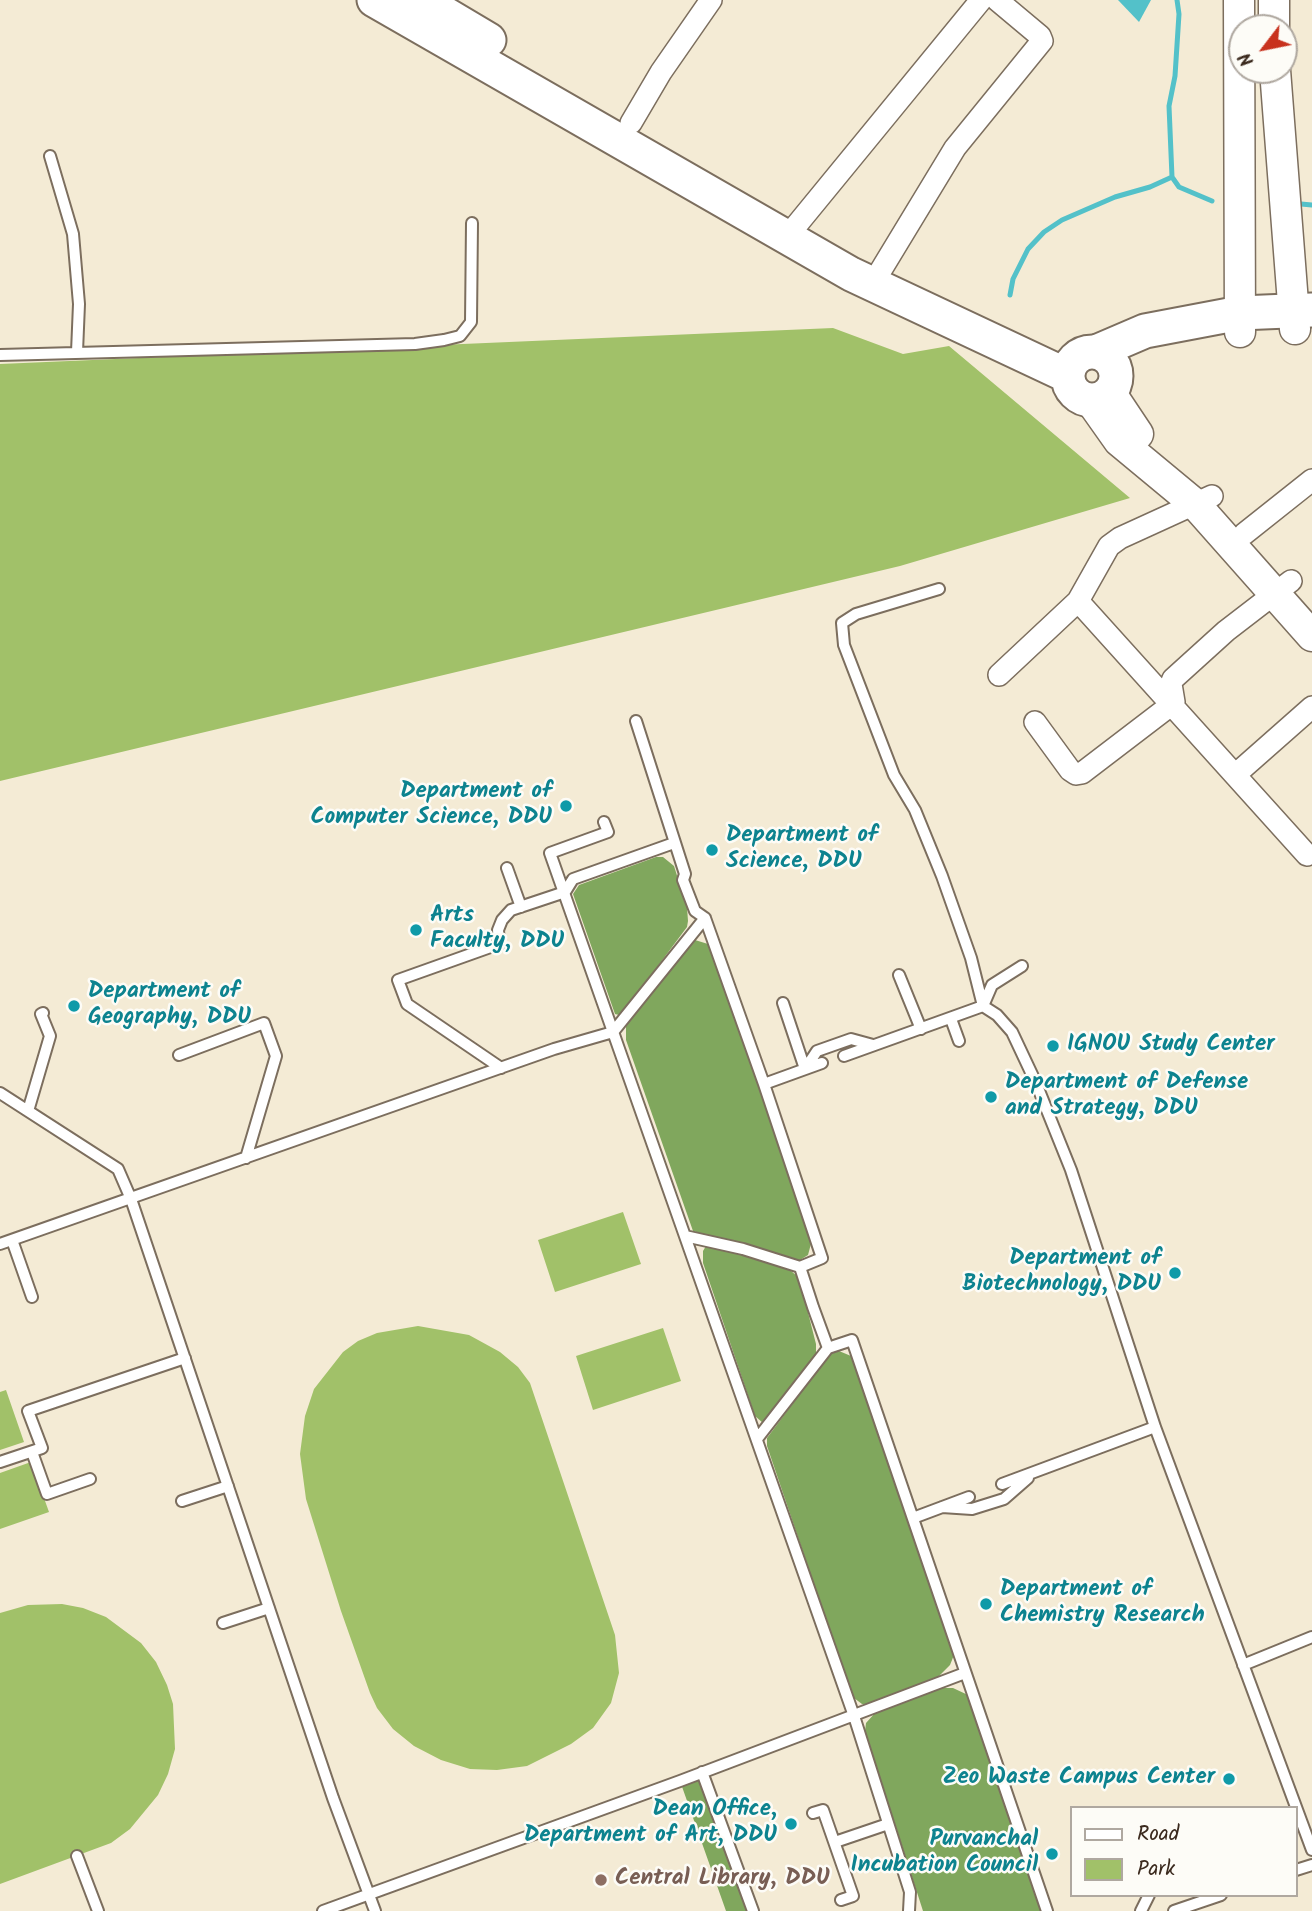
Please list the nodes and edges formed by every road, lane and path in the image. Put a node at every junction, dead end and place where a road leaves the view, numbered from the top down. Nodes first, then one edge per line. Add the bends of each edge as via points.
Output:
1 (374, 0) edge
2 (422, 0) edge
3 (711, 0) edge
4 (981, 0) edge
5 (997, 0) edge
6 (1239, 0) edge
7 (1277, 84) edge
8 (631, 123) junction
9 (50, 156) dead end
10 (472, 223) dead end
11 (792, 231) junction
12 (881, 270) junction
13 (1303, 319) edge
14 (1240, 322) junction
15 (77, 352) junction
16 (0, 355) edge
17 (1092, 374) junction
18 (1312, 480) edge
19 (1204, 500) junction
20 (1244, 534) junction
21 (1283, 588) junction
22 (939, 590) dead end
23 (1078, 601) junction
24 (1312, 606) edge
25 (1312, 636) edge
26 (999, 675) dead end
27 (1171, 705) junction
28 (1312, 707) edge
29 (636, 721) dead end
30 (1035, 722) dead end
31 (1235, 775) junction
32 (604, 822) dead end
33 (674, 844) junction
34 (1307, 855) dead end
35 (507, 868) dead end
36 (565, 892) junction
37 (521, 907) junction
38 (705, 918) junction
39 (1023, 966) dead end
40 (899, 975) dead end
41 (405, 997) junction
42 (391, 1001) dead end
43 (783, 1003) dead end
44 (983, 1006) junction
45 (43, 1013) dead end
46 (951, 1019) junction
47 (921, 1029) junction
48 (613, 1032) junction
49 (959, 1041) dead end
50 (874, 1046) junction
51 (178, 1055) dead end
52 (844, 1056) dead end
53 (822, 1063) dead end
54 (501, 1068) junction
55 (805, 1069) junction
56 (764, 1084) junction
57 (0, 1093) edge
58 (28, 1111) junction
59 (246, 1158) junction
60 (131, 1199) junction
61 (685, 1236) junction
62 (12, 1240) junction
63 (0, 1244) edge
64 (800, 1267) junction
65 (32, 1297) dead end
66 (828, 1348) junction
67 (185, 1358) junction
68 (28, 1411) junction
69 (15, 1415) dead end
70 (1155, 1427) junction
71 (757, 1439) junction
72 (32, 1452) junction
73 (0, 1462) edge
74 (1035, 1472) junction
75 (90, 1479) dead end
76 (1002, 1485) dead end
77 (228, 1486) junction
78 (969, 1497) dead end
79 (182, 1502) dead end
80 (942, 1507) junction
81 (913, 1518) junction
82 (269, 1608) junction
83 (223, 1623) dead end
84 (1312, 1637) edge
85 (1243, 1665) junction
86 (965, 1673) junction
87 (854, 1716) junction
88 (702, 1772) junction
89 (1296, 1806) edge
90 (1298, 1812) edge
91 (813, 1813) dead end
92 (888, 1824) junction
93 (835, 1842) junction
94 (1312, 1850) edge
95 (78, 1856) dead end
96 (369, 1894) junction
97 (1215, 1897) edge
98 (841, 1900) dead end
99 (98, 1911) edge
100 (323, 1911) edge
101 (375, 1911) edge
102 (753, 1911) edge
103 (909, 1911) edge
104 (1046, 1911) edge
105 (1174, 1911) edge

1 - 11 main road via 709,191
2 - 8 main road
3 - 8 street
4 - 11 street
5 - 12 street via 1042,41 955,148
6 - 14 street
7 - 13 street
8 - 11 main road
9 - 15 lane via 73,234 79,304
10 - 15 lane via 471,322 460,336 415,344
11 - 12 main road
11 - 17 main road via 851,274
12 - 17 main road
13 - 14 main road
14 - 17 main road via 1157,346
15 - 16 lane
17 - 19 street via 1142,439
18 - 20 street
19 - 20 street
19 - 21 street
19 - 23 street via 1109,546
20 - 21 street
21 - 24 street
21 - 25 street
21 - 27 street via 1173,679
22 - 44 lane via 856,614 842,623 844,645 894,775 915,810 942,876
23 - 26 street
23 - 27 street
27 - 30 street via 1076,774
27 - 31 street
28 - 31 street
29 - 33 lane
31 - 34 street
32 - 36 lane via 608,832 550,853
33 - 36 lane via 573,879
33 - 38 lane via 695,911
35 - 37 lane
36 - 37 lane
36 - 48 lane
37 - 41 lane via 502,920 499,944 398,980
38 - 48 lane
38 - 56 lane
39 - 44 lane via 992,985
40 - 47 lane
41 - 42 lane
41 - 54 lane via 407,1004
43 - 55 lane
44 - 46 lane
44 - 70 lane via 1012,1032 1032,1068 1119,1300
45 - 58 lane via 50,1036
46 - 47 lane
46 - 49 lane
47 - 50 lane
48 - 54 lane
48 - 61 lane
50 - 52 lane
50 - 55 lane via 851,1039 817,1051
51 - 59 lane via 264,1023 275,1041 276,1056
53 - 55 lane
54 - 59 lane
55 - 56 lane
56 - 64 lane via 822,1258
57 - 58 lane
58 - 60 lane via 118,1169
59 - 60 lane
60 - 62 lane
60 - 67 lane
61 - 64 lane
61 - 71 lane
62 - 63 lane
62 - 65 lane
64 - 66 lane via 818,1305
66 - 71 lane
66 - 81 lane via 852,1340
67 - 68 lane
67 - 77 lane
68 - 69 lane
68 - 72 lane via 42,1448
70 - 74 lane
70 - 85 lane
71 - 87 lane
72 - 73 lane
72 - 75 lane via 45,1495
74 - 76 lane
74 - 80 lane via 1004,1499 972,1509
77 - 79 lane
77 - 82 lane
78 - 80 lane
80 - 81 lane
81 - 86 lane
82 - 83 lane
82 - 96 lane
84 - 85 lane
85 - 89 lane
86 - 87 lane
86 - 104 lane
87 - 88 lane
87 - 92 lane
88 - 96 lane
88 - 102 lane
90 - 94 lane
91 - 93 lane via 824,1810
92 - 93 lane
92 - 103 lane via 909,1892
93 - 98 lane via 853,1896
95 - 99 lane
96 - 100 lane
96 - 101 lane
97 - 105 lane

